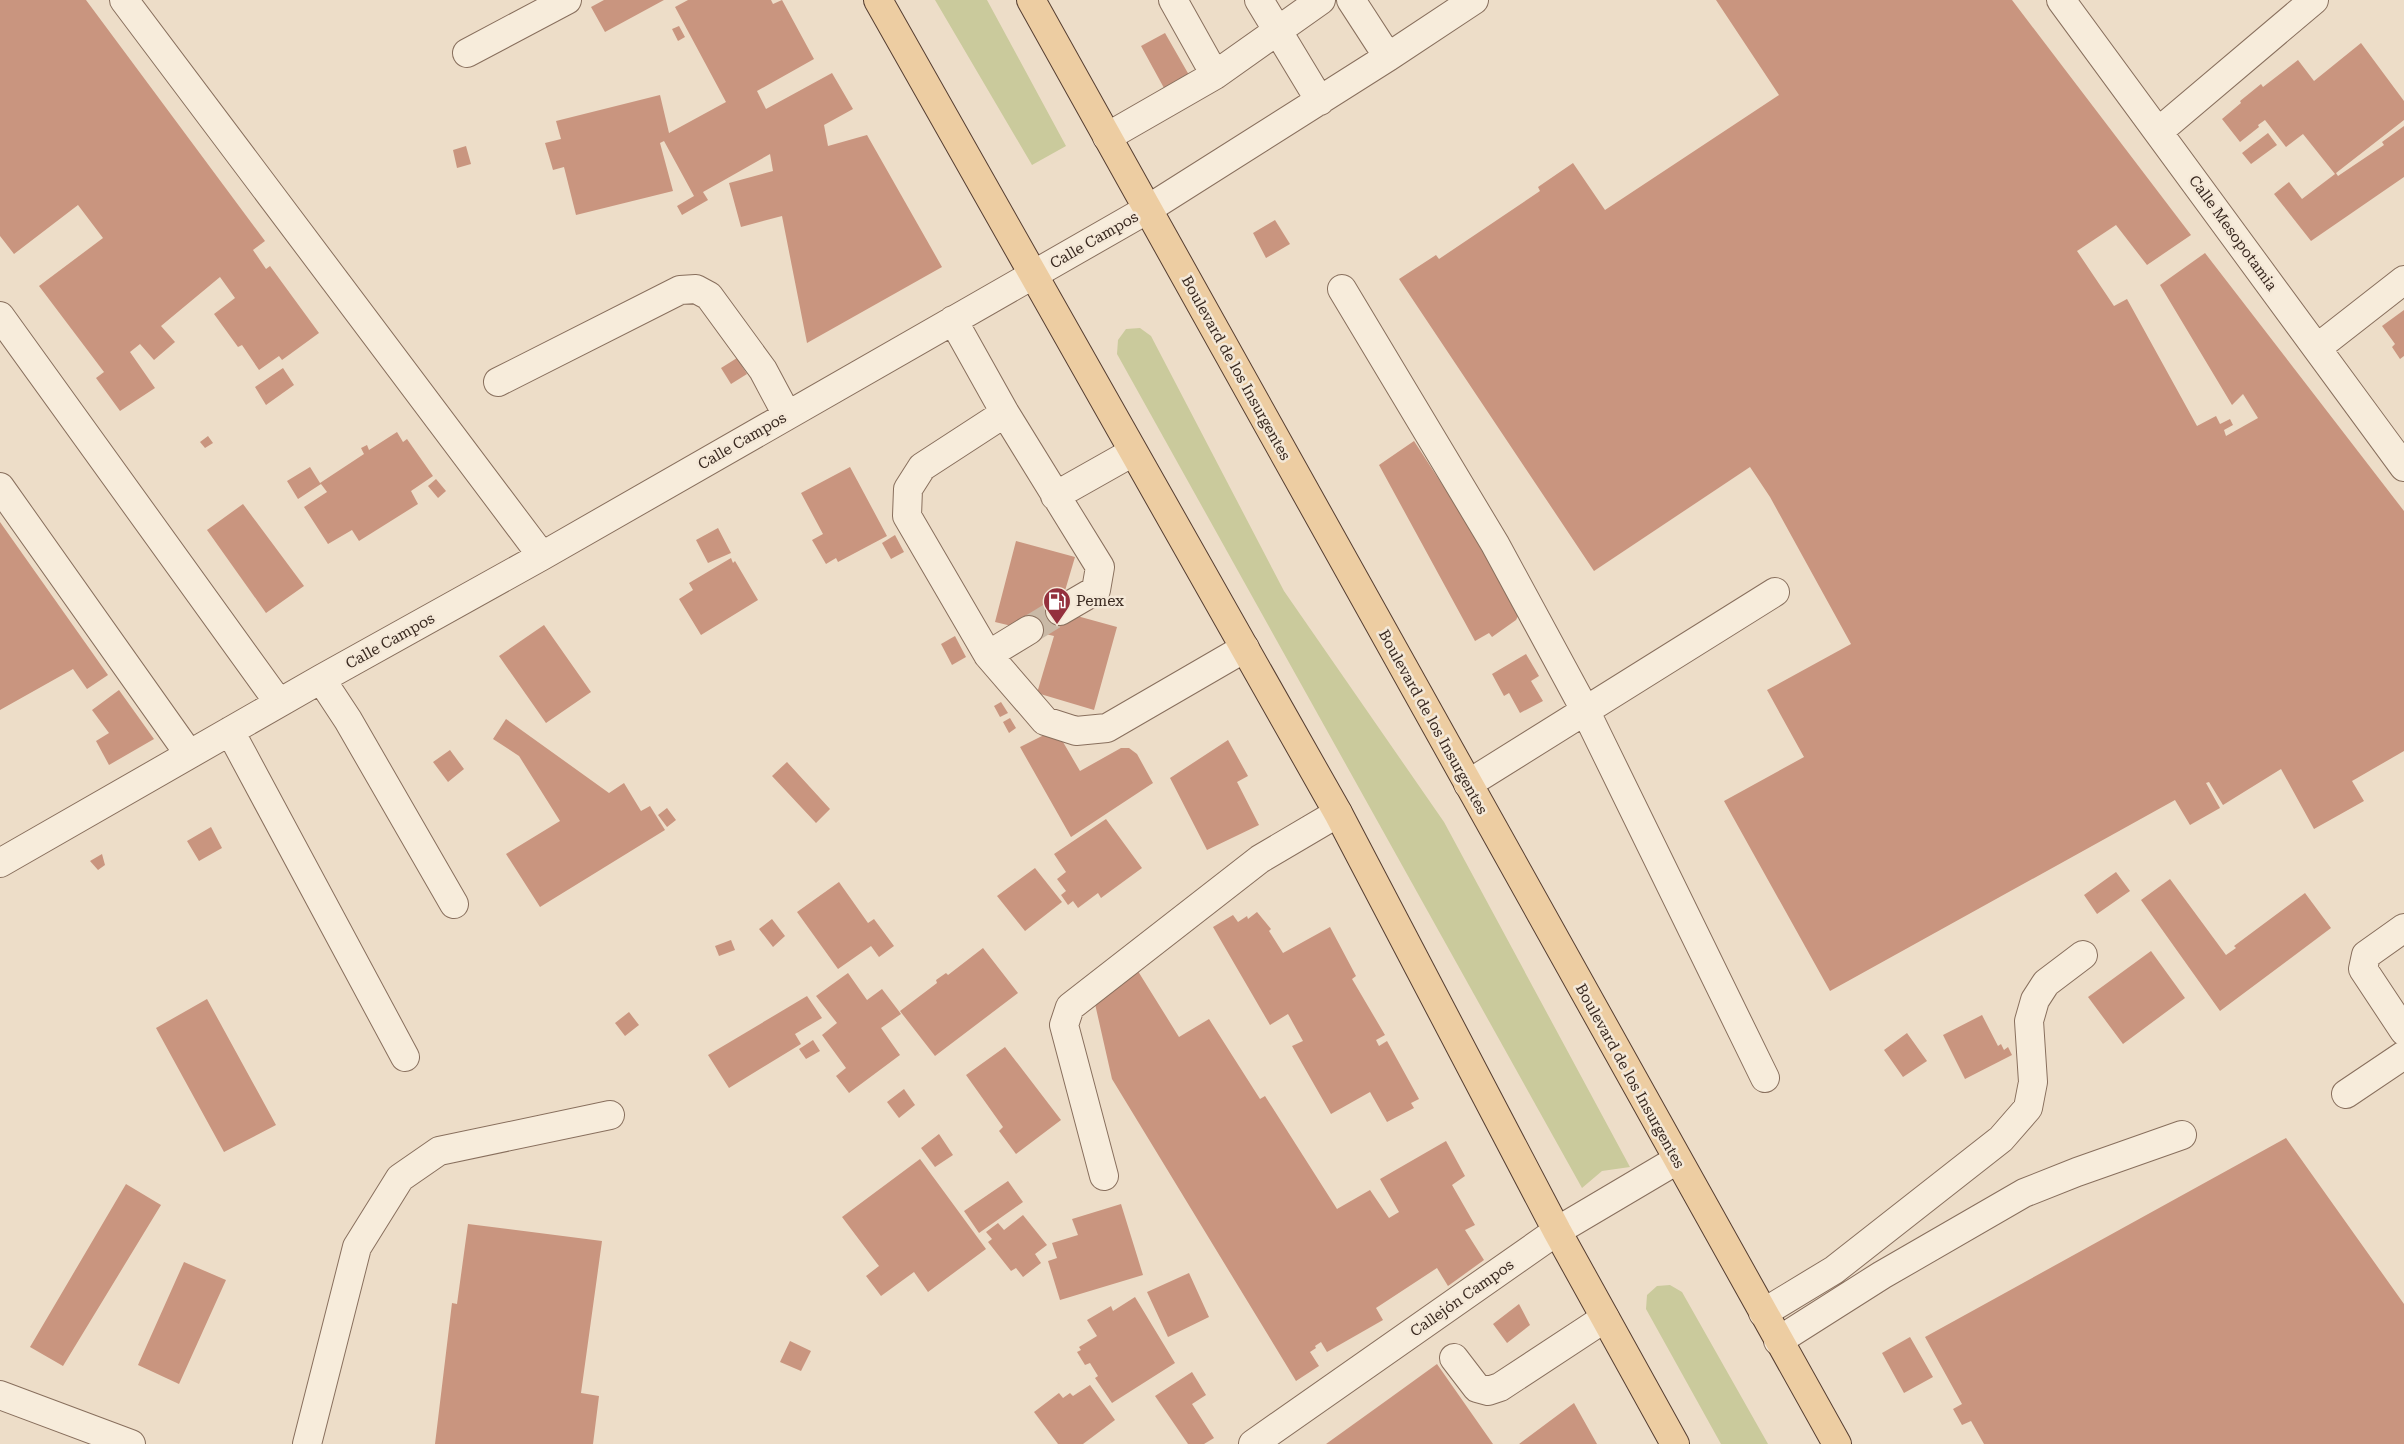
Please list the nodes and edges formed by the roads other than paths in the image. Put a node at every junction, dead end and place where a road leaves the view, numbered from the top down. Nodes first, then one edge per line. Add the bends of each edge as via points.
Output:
1 (124, 0) edge
2 (567, 0) edge
3 (878, 0) edge
4 (1031, 0) edge
5 (1173, 0) edge
6 (1259, 0) edge
7 (1321, 0) edge
8 (1351, 0) edge
9 (1474, 0) edge
10 (2061, 0) edge
11 (2314, 0) edge
12 (1277, 32) junction
13 (467, 53) dead end
14 (1388, 57) junction
15 (1215, 75) junction
16 (1320, 100) junction
17 (2158, 132) junction
18 (1107, 137) junction
19 (1148, 209) junction
20 (1032, 276) junction
21 (2404, 280) edge
22 (1342, 289) dead end
23 (0, 316) edge
24 (954, 320) junction
25 (2317, 348) junction
26 (498, 382) dead end
27 (1005, 413) junction
28 (787, 415) junction
29 (1133, 452) junction
30 (2404, 467) edge
31 (0, 487) edge
32 (1055, 496) junction
33 (542, 556) junction
34 (1775, 592) dead end
35 (1060, 611) tunnel mouth
36 (1029, 630) tunnel mouth
37 (1244, 648) junction
38 (988, 655) junction
39 (321, 679) junction
40 (279, 703) junction
41 (1584, 710) junction
42 (230, 731) junction
43 (189, 754) junction
44 (1468, 784) junction
45 (1338, 813) junction
46 (0, 863) edge
47 (454, 904) dead end
48 (2404, 928) edge
49 (2083, 955) dead end
50 (2404, 1031) edge
51 (2404, 1055) edge
52 (405, 1057) dead end
53 (1765, 1078) dead end
54 (2346, 1094) dead end
55 (610, 1115) dead end
56 (2182, 1135) dead end
57 (1677, 1160) junction
58 (1104, 1176) dead end
59 (1557, 1232) junction
60 (1763, 1313) junction
61 (1605, 1318) junction
62 (1778, 1341) junction
63 (1454, 1358) dead end
64 (0, 1395) edge
65 (131, 1444) edge
66 (307, 1444) edge
67 (1252, 1444) edge
68 (1675, 1444) edge
69 (1837, 1444) edge

1 - 33 street
2 - 13 street
3 - 20 main road
4 - 18 main road, Boulevard de los Insurgentes
5 - 15 street
6 - 12 street
7 - 12 street
8 - 14 street
9 - 14 street, Calle Campos
10 - 17 street, Calle Mesopotamia
11 - 17 street
12 - 15 street
12 - 16 street
14 - 16 street, Calle Campos
15 - 18 street
16 - 19 street, Calle Campos
17 - 25 street, Calle Mesopotamia
18 - 19 main road, Boulevard de los Insurgentes
19 - 20 street, Calle Campos
19 - 44 main road, Boulevard de los Insurgentes
20 - 24 street, Calle Campos
20 - 29 main road
21 - 25 street
22 - 41 street via 1495,544
23 - 40 street
24 - 27 street
24 - 28 street, Calle Campos
25 - 30 street, Calle Mesopotamia
26 - 28 street via 680,290 696,289 709,296 762,370
27 - 32 street
27 - 38 street via 922,467 908,489 907,516
28 - 33 street, Calle Campos
29 - 32 street
29 - 37 main road
31 - 43 street
32 - 35 street via 1100,567 1096,590
33 - 39 street, Calle Campos
34 - 41 street
36 - 38 street
37 - 38 street via 1107,728 1076,731 1046,721
37 - 45 main road
39 - 40 street, Calle Campos
39 - 47 street via 353,728
40 - 42 street, Calle Campos
41 - 44 street
41 - 53 street
42 - 43 street, Calle Campos
42 - 52 street
43 - 46 street, Calle Campos
44 - 57 main road, Boulevard de los Insurgentes
45 - 58 street via 1260,859 1070,1008 1064,1025
45 - 59 main road
48 - 50 street via 2366,955 2363,969
49 - 60 street via 2046,983 2035,1000 2030,1021 2033,1082 2028,1108 2002,1139 1834,1270
51 - 54 street
55 - 66 street via 439,1151 400,1178 357,1247
56 - 62 street via 2024,1193 1882,1275
57 - 59 street, Callejón Campos
57 - 60 main road, Boulevard de los Insurgentes
59 - 61 main road
59 - 67 street, Callejón Campos
60 - 62 main road, Boulevard de los Insurgentes
61 - 63 street via 1500,1387 1488,1391 1478,1388
61 - 68 main road
62 - 69 main road, Boulevard de los Insurgentes
64 - 65 street

